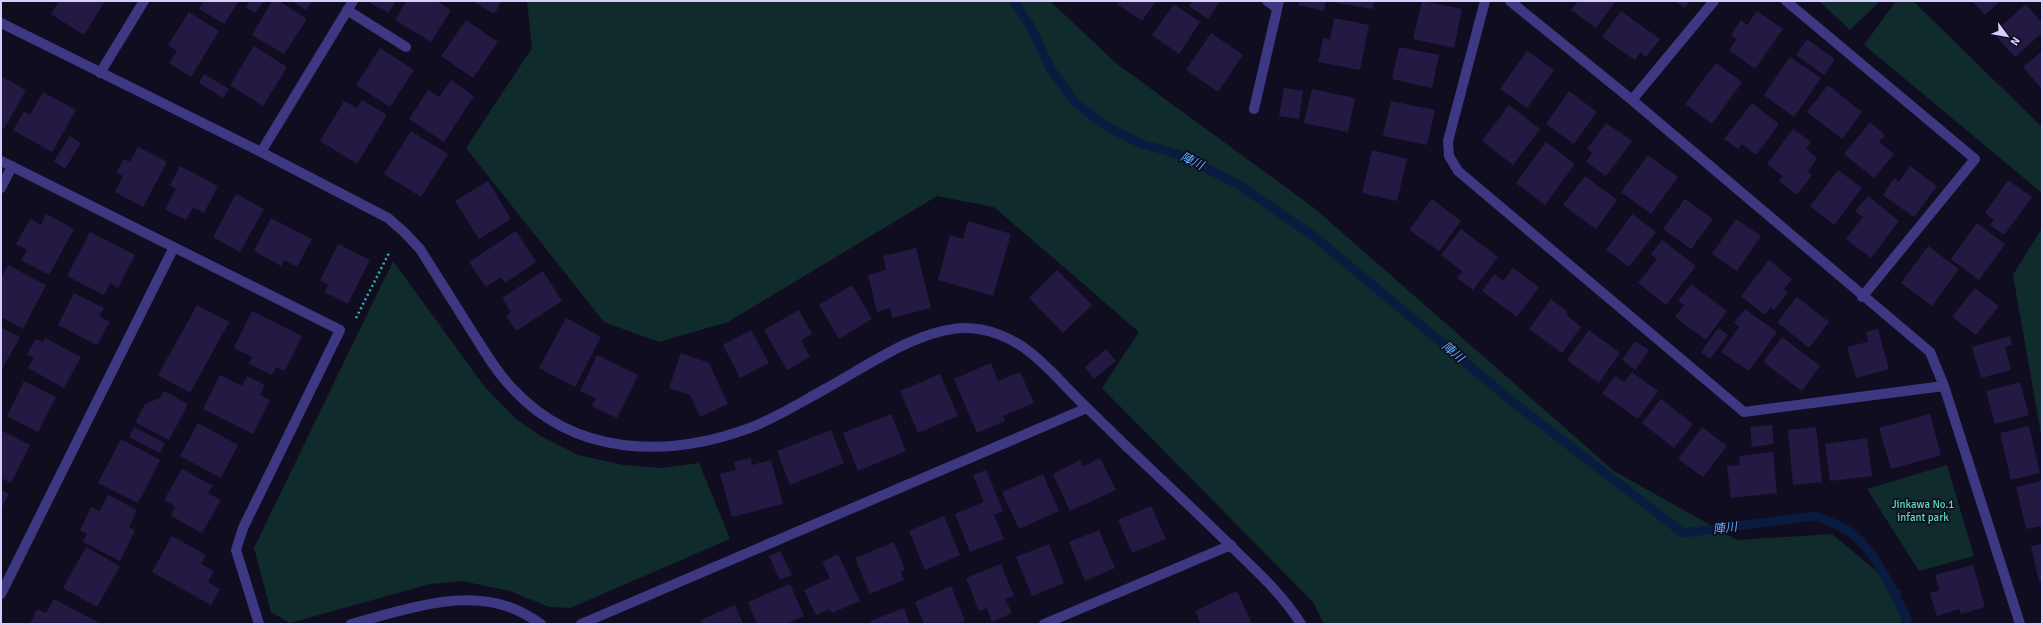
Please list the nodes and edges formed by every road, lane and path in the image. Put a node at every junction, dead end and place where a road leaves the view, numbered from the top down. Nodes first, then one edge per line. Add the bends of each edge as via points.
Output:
1 (144, 1) edge
2 (353, 1) edge
3 (1267, 1) edge
4 (1485, 1) edge
5 (1510, 1) edge
6 (1714, 1) edge
7 (1786, 1) edge
8 (1278, 5) edge
9 (347, 10) junction
10 (1, 23) edge
11 (406, 47) dead end
12 (100, 73) junction
13 (1632, 100) junction
14 (1254, 109) dead end
15 (261, 152) junction
16 (1, 161) edge
17 (12, 166) junction
18 (1, 188) edge
19 (174, 247) junction
20 (390, 251) dead end
21 (1862, 297) junction
22 (340, 330) junction
23 (1944, 386) junction
24 (1087, 408) junction
25 (1231, 545) junction
26 (1, 594) edge
27 (259, 624) edge
28 (351, 624) edge
29 (541, 624) edge
30 (581, 624) edge
31 (1044, 624) edge
32 (1301, 624) edge
33 (2020, 624) edge

1 - 12 street
2 - 9 street
3 - 8 street
4 - 23 street via 1448,141 1449,156 1458,171 1738,407 1744,412
5 - 13 street
6 - 13 street
7 - 21 street via 1975,159
8 - 14 street
9 - 11 street
9 - 15 street
10 - 12 street
12 - 15 street
13 - 21 street
15 - 24 street via 388,218 420,249 494,366 512,389 532,408 554,423 597,440 625,446 654,448 685,446 734,433 771,419 898,349 950,329 968,328 1008,338 1041,361
16 - 17 street
17 - 18 street
17 - 19 street
19 - 22 street
19 - 26 street
20 - 22 path via 354,321
21 - 23 street via 1930,352
22 - 27 street via 243,528 236,550
23 - 33 street
24 - 25 street
24 - 30 street
25 - 31 street
25 - 32 street via 1277,592
28 - 29 street via 433,602 454,600 494,603 512,608

